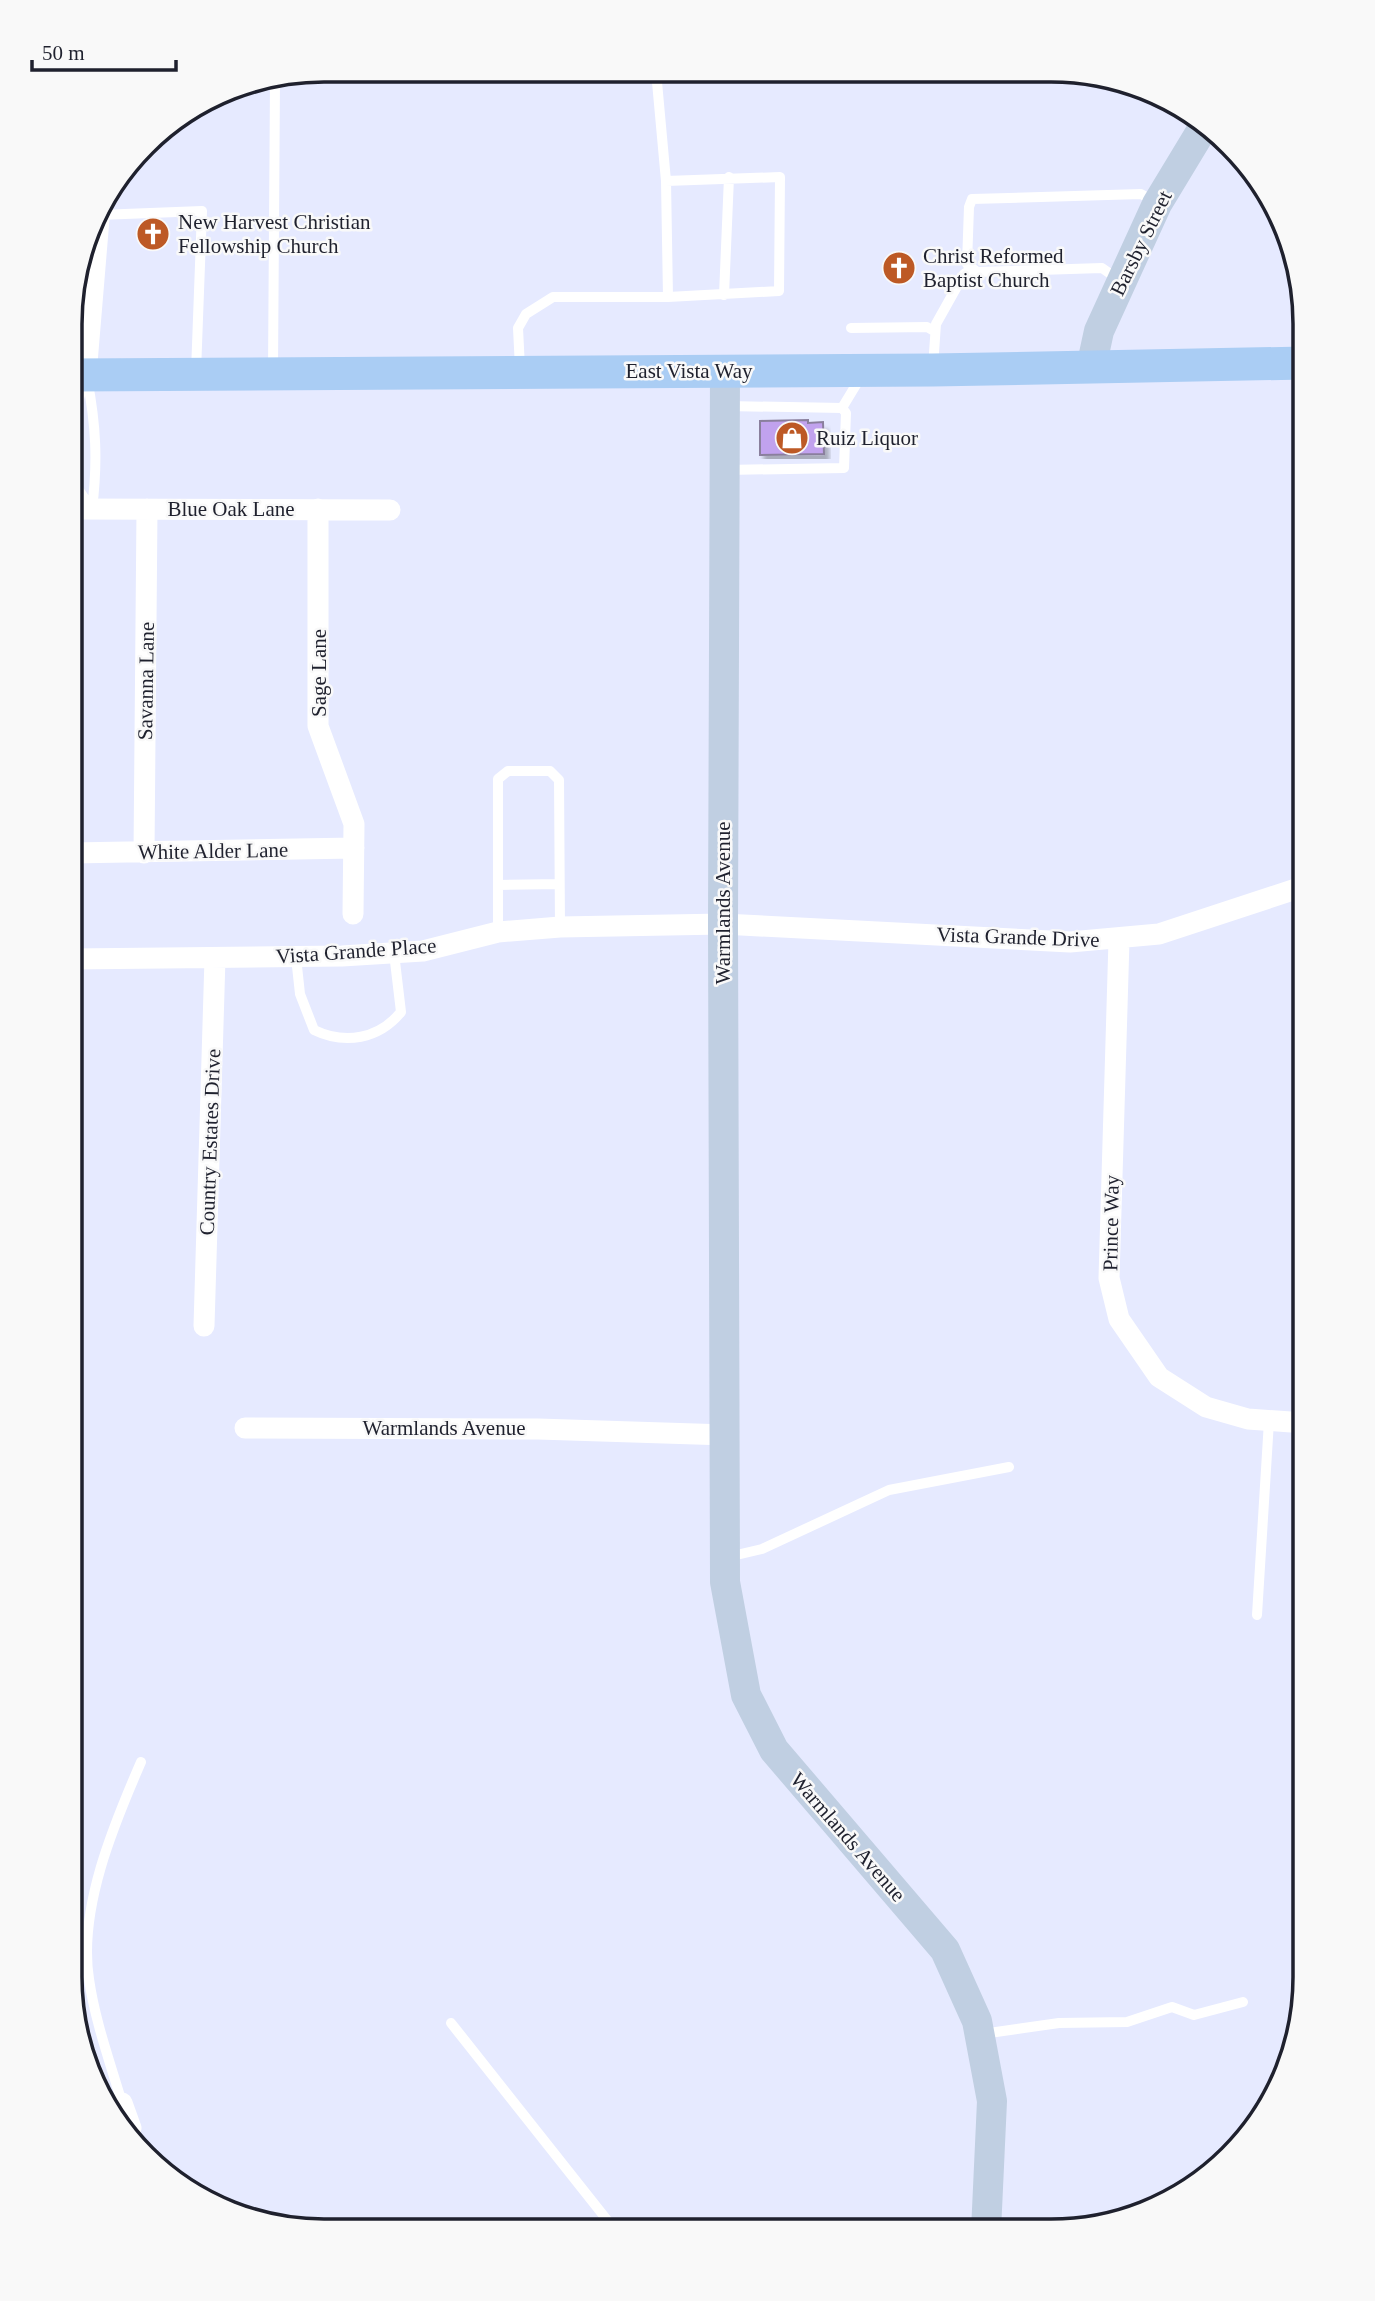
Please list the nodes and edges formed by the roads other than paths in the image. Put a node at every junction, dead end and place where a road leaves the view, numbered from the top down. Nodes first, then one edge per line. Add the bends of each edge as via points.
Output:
1 (657, 82) edge
2 (275, 87) edge
3 (1200, 133) edge
4 (729, 177) junction
5 (666, 181) junction
6 (1157, 204) junction
7 (111, 211) edge
8 (94, 249) edge
9 (971, 269) junction
10 (1121, 281) junction
11 (724, 295) junction
12 (668, 298) junction
13 (851, 328) dead end
14 (934, 331) junction
15 (82, 350) edge
16 (1293, 363) edge
17 (1090, 368) junction
18 (865, 370) junction
19 (933, 370) junction
20 (520, 371) junction
21 (725, 371) junction
22 (272, 373) junction
23 (196, 374) junction
24 (82, 375) edge
25 (82, 384) edge
26 (725, 406) junction
27 (842, 408) junction
28 (725, 470) junction
29 (82, 509) edge
30 (148, 509) junction
31 (318, 509) junction
32 (390, 510) dead end
33 (354, 848) junction
34 (82, 853) edge
35 (144, 853) junction
36 (559, 884) junction
37 (498, 885) junction
38 (1293, 890) edge
39 (353, 914) dead end
40 (723, 924) junction
41 (560, 927) junction
42 (498, 932) junction
43 (1118, 940) junction
44 (394, 953) junction
45 (296, 957) junction
46 (215, 958) junction
47 (82, 959) edge
48 (204, 1325) dead end
49 (1269, 1421) junction
50 (1292, 1422) edge
51 (246, 1428) dead end
52 (727, 1435) junction
53 (1009, 1467) dead end
54 (725, 1557) junction
55 (1257, 1615) dead end
56 (141, 1762) dead end
57 (1243, 2002) dead end
58 (451, 2023) dead end
59 (979, 2035) junction
60 (122, 2103) joint
61 (127, 2116) edge
62 (606, 2219) edge
63 (987, 2219) edge

1 - 5 lane
2 - 22 lane
3 - 6 street, Barsby Street
4 - 5 lane
4 - 11 lane
4 - 11 lane via 780,177 779,291
5 - 12 lane
6 - 9 lane via 1141,194 972,199
6 - 10 street, Barsby Street
7 - 23 lane via 202,211
8 - 15 street
9 - 10 lane via 1102,268
9 - 14 lane
10 - 17 street, Barsby Street via 1099,331
11 - 12 lane
12 - 20 lane via 553,298 526,314 518,328
13 - 14 lane via 927,327
14 - 19 lane
16 - 17 main road, East Vista Way
17 - 19 main road, East Vista Way
18 - 19 main road, East Vista Way
18 - 21 main road, East Vista Way
18 - 27 lane
20 - 21 main road, East Vista Way
20 - 22 main road, East Vista Way
21 - 26 street, Warmlands Avenue
22 - 23 main road, East Vista Way
23 - 24 main road, East Vista Way
25 - 29 lane via 96,428 97,470
26 - 27 lane
26 - 28 street, Warmlands Avenue
27 - 28 lane via 846,414 844,468
28 - 40 street, Warmlands Avenue
29 - 30 street, Blue Oak Lane
30 - 31 street, Blue Oak Lane
30 - 35 street, Savanna Lane
31 - 32 street, Blue Oak Lane
31 - 33 street, Sage Lane via 318,726 354,824
33 - 35 street, White Alder Lane
33 - 39 street, Sage Lane
34 - 35 street, White Alder Lane
36 - 37 lane
36 - 37 lane via 559,780 550,771 508,771 498,779
36 - 41 lane
37 - 42 lane
38 - 43 street, Vista Grande Drive via 1159,934
40 - 41 street, Vista Grande Place
40 - 43 street, Vista Grande Drive via 1070,942
40 - 52 street, Warmlands Avenue
41 - 42 street, Vista Grande Place
42 - 44 street, Vista Grande Place via 423,951
43 - 49 street, Prince Way via 1109,1279 1118,1319 1159,1377 1206,1407
44 - 45 street, Vista Grande Place
44 - 45 lane via 401,1012 377,1034 360,1037 314,1030 300,994
45 - 46 street, Vista Grande Place
46 - 47 street, Vista Grande Place
46 - 48 street, Country Estates Drive
49 - 50 street, Prince Way
49 - 55 lane
51 - 52 street, Warmlands Avenue
52 - 54 street, Warmlands Avenue
53 - 54 lane via 889,1490 762,1549
54 - 59 street, Warmlands Avenue via 739,1668 746,1695 774,1750 945,1950
56 - 60 lane via 97,1882 87,1959 95,2008
57 - 59 lane via 1194,2015 1172,2007 1127,2022 1059,2023
58 - 62 lane
59 - 63 street, Warmlands Avenue via 992,2101
60 - 61 street

